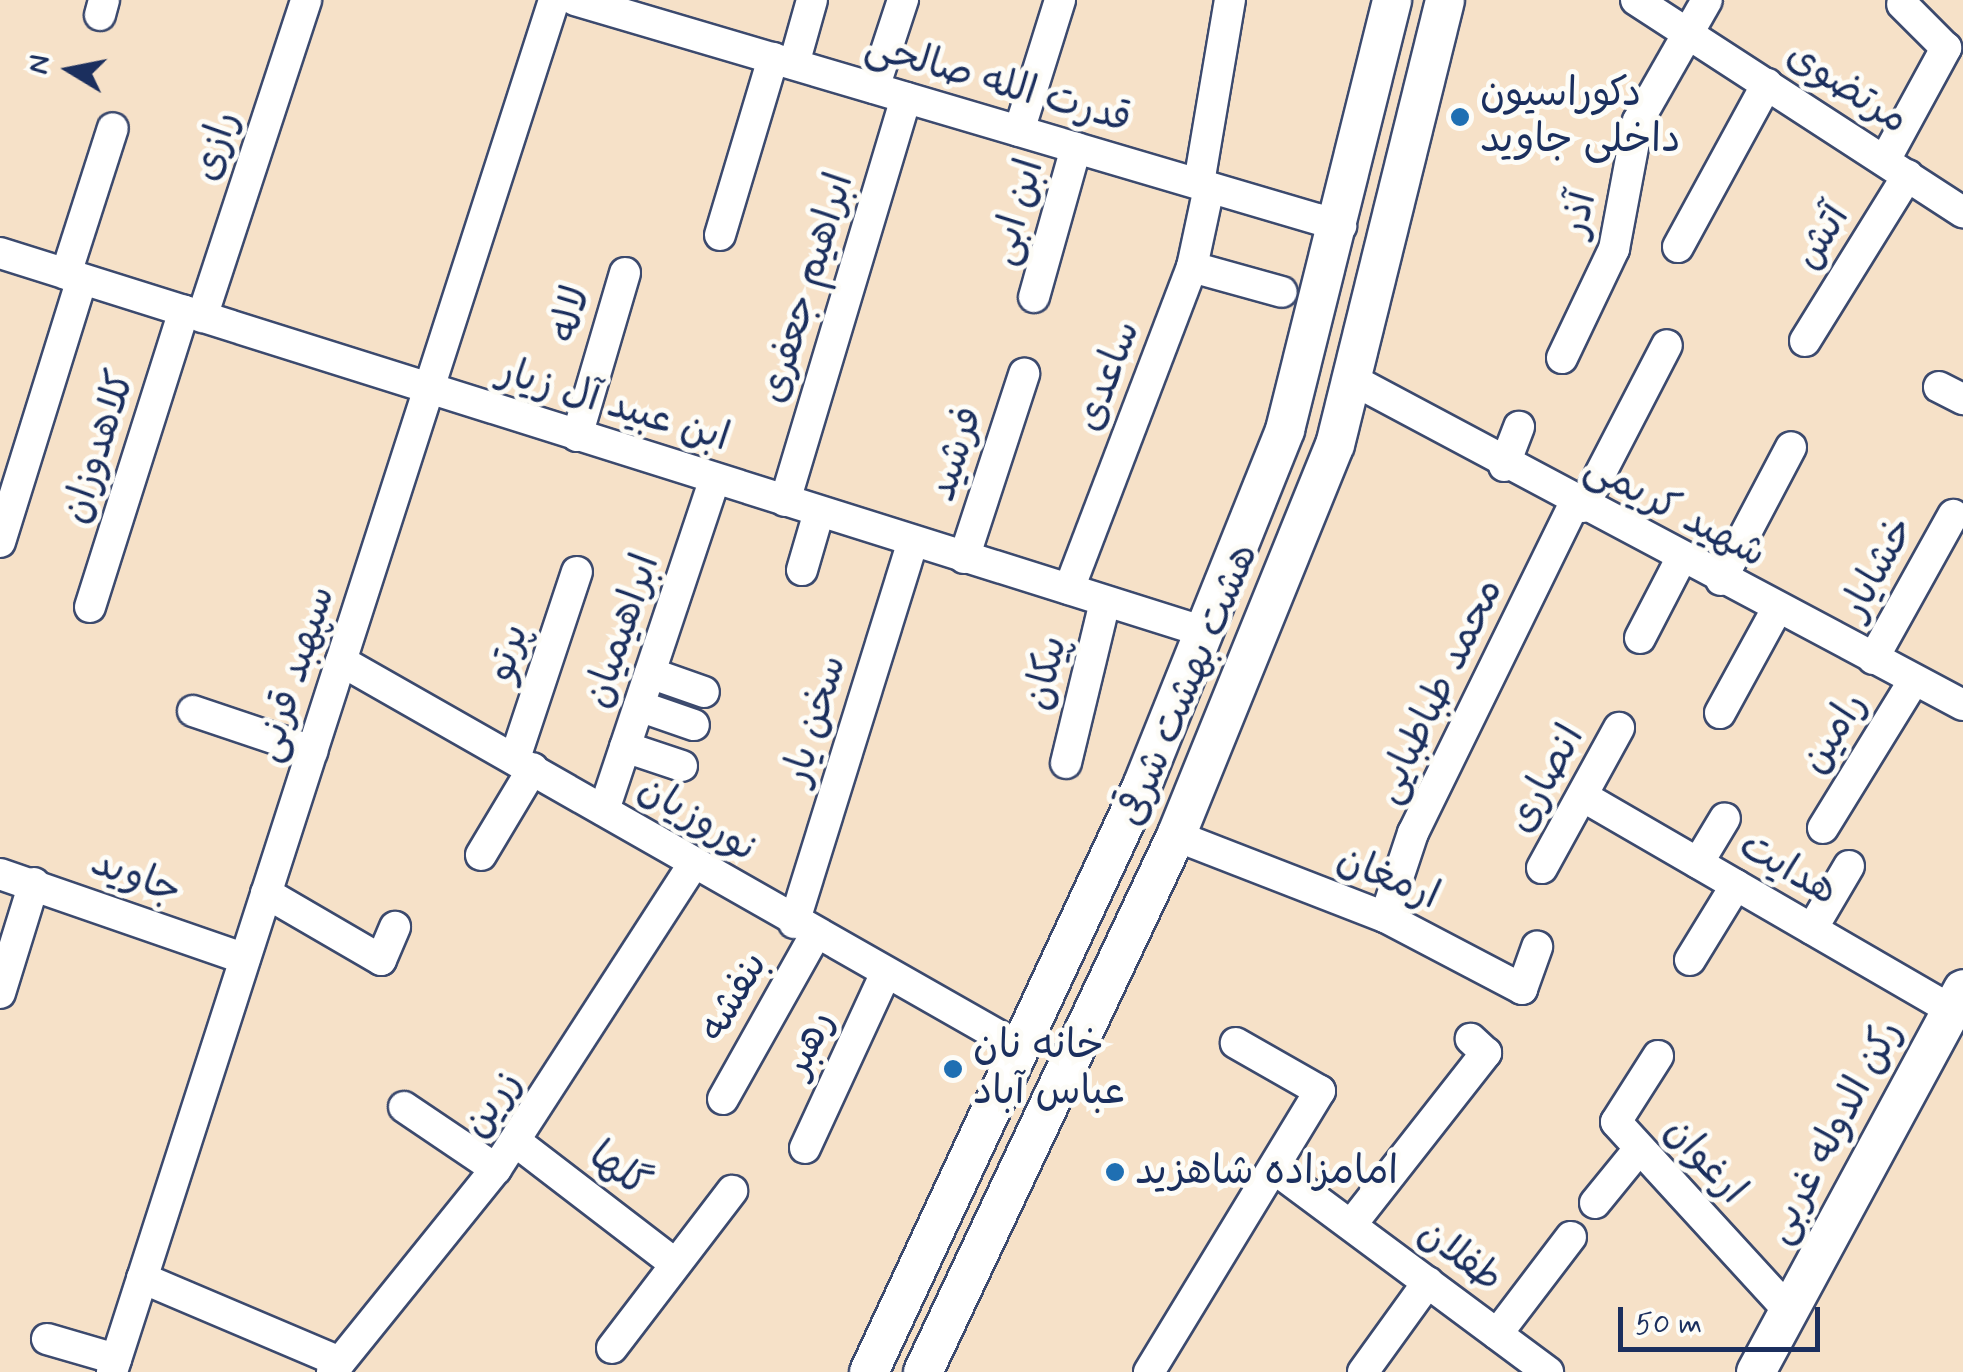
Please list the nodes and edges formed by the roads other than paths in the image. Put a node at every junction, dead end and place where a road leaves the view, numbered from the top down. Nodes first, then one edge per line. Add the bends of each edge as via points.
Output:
1 (306, 0) edge
2 (554, 0) edge
3 (575, 0) edge
4 (812, 0) edge
5 (903, 0) edge
6 (1060, 0) edge
7 (1230, 0) edge
8 (1392, 0) edge
9 (1446, 0) edge
10 (1636, 0) edge
11 (1707, 0) edge
12 (1902, 4) dead end
13 (677, 14) edge
14 (1687, 32) junction
15 (783, 61) junction
16 (1768, 84) junction
17 (874, 88) junction
18 (906, 98) junction
19 (113, 128) dead end
20 (1019, 131) junction
21 (1076, 148) junction
22 (1896, 168) junction
23 (1204, 186) junction
24 (1963, 212) edge
25 (1341, 226) junction
26 (720, 235) dead end
27 (1678, 247) dead end
28 (0, 253) edge
29 (1192, 267) junction
30 (625, 273) dead end
31 (74, 277) junction
32 (1282, 292) dead end
33 (1034, 297) dead end
34 (193, 314) junction
35 (1805, 341) dead end
36 (1667, 345) dead end
37 (1562, 358) dead end
38 (1024, 374) dead end
39 (1353, 380) junction
40 (429, 388) junction
41 (1518, 427) dead end
42 (577, 436) junction
43 (1791, 447) dead end
44 (1504, 466) junction
45 (715, 478) junction
46 (785, 502) junction
47 (1579, 505) junction
48 (819, 512) junction
49 (1953, 515) dead end
50 (913, 541) junction
51 (0, 542) edge
52 (964, 558) junction
53 (1680, 559) junction
54 (802, 570) dead end
55 (576, 572) dead end
56 (1721, 580) junction
57 (1069, 589) junction
58 (1105, 602) junction
59 (90, 606) dead end
60 (1777, 609) junction
61 (1205, 632) junction
62 (1640, 638) dead end
63 (1873, 659) junction
64 (341, 661) junction
65 (650, 673) junction
66 (1914, 680) junction
67 (704, 692) dead end
68 (1963, 705) edge
69 (639, 706) junction
70 (193, 711) dead end
71 (1720, 712) dead end
72 (694, 726) dead end
73 (1619, 728) dead end
74 (625, 747) junction
75 (312, 751) junction
76 (524, 763) junction
77 (1066, 763) dead end
78 (682, 766) dead end
79 (1584, 796) junction
80 (604, 810) junction
81 (1725, 818) dead end
82 (1823, 828) dead end
83 (1176, 836) junction
84 (481, 855) dead end
85 (694, 863) junction
86 (1698, 863) junction
87 (1849, 866) dead end
88 (1542, 868) dead end
89 (0, 874) edge
90 (34, 883) junction
91 (1736, 885) junction
92 (266, 893) junction
93 (1386, 917) junction
94 (395, 927) dead end
95 (804, 929) junction
96 (1812, 929) junction
97 (1538, 947) dead end
98 (245, 958) junction
99 (1690, 960) dead end
100 (886, 972) junction
101 (0, 993) edge
102 (1957, 1000) edge
103 (1471, 1038) dead end
104 (1236, 1043) dead end
105 (1015, 1046) junction
106 (1658, 1056) dead end
107 (722, 1098) dead end
108 (404, 1107) dead end
109 (515, 1141) junction
110 (804, 1148) dead end
111 (1639, 1149) junction
112 (496, 1169) junction
113 (1276, 1170) junction
114 (732, 1191) dead end
115 (1596, 1203) dead end
116 (1351, 1225) junction
117 (1572, 1237) dead end
118 (674, 1262) junction
119 (142, 1278) junction
120 (1428, 1282) junction
121 (1789, 1311) junction
122 (1497, 1334) junction
123 (47, 1339) dead end
124 (612, 1348) dead end
125 (114, 1366) edge
126 (336, 1367) edge
127 (1537, 1369) edge
128 (868, 1372) edge
129 (922, 1372) edge
130 (1150, 1372) edge
131 (1363, 1372) edge
132 (1756, 1372) edge

1 - 34 street, رازی
2 - 40 street, سپهبد قرنی
3 - 13 street, قدرت الله صالحی
4 - 15 street
5 - 17 street
6 - 20 street
7 - 23 street, ساعدی
8 - 25 main road, هشت بهشت شرقی
9 - 39 main road, هشت بهشت شرقی
10 - 14 street, مرتضوی
11 - 14 street, آذر
12 - 22 street, آتش via 1946,48
13 - 15 street, قدرت الله صالحی
14 - 16 street, مرتضوی
14 - 37 street, آذر via 1638,120 1614,248
15 - 17 street, قدرت الله صالحی
15 - 26 street
16 - 22 street, مرتضوی
16 - 27 street
17 - 18 street, قدرت الله صالحی
18 - 20 street, قدرت الله صالحی
18 - 46 street, ابراهیم جعفری
19 - 31 street
20 - 21 street, قدرت الله صالحی
21 - 23 street, قدرت الله صالحی
21 - 33 street, ابن ابی
22 - 24 street, مرتضوی
22 - 35 street, آتش
23 - 25 street, قدرت الله صالحی
23 - 29 street, ساعدی
25 - 61 main road, هشت بهشت شرقی via 1285,430
28 - 31 street, ابن عبید آل زیار
29 - 32 street
29 - 57 street, ساعدی
30 - 42 street, لاله
31 - 34 street, ابن عبید آل زیار
31 - 51 street
34 - 40 street, ابن عبید آل زیار
34 - 59 street, کلاهدوزان
36 - 47 street, محمد طباطبایی
38 - 52 street, فرشید
39 - 44 street, شهید کریمی
39 - 83 main road, هشت بهشت شرقی
40 - 42 street, ابن عبید آل زیار
40 - 64 street, سپهبد قرنی
41 - 44 street
42 - 45 street, ابن عبید آل زیار
43 - 56 street
44 - 47 street, شهید کریمی
45 - 46 street, ابن عبید آل زیار
45 - 65 street, ابراهیمیان
46 - 48 street, ابن عبید آل زیار
47 - 53 street, شهید کریمی
47 - 93 street, محمد طباطبایی via 1414,833
48 - 50 street, ابن عبید آل زیار
48 - 54 street
49 - 63 street, خشایار
50 - 52 street, ابن عبید آل زیار
50 - 95 street, سخن یار
52 - 57 street, ابن عبید آل زیار
53 - 56 street, شهید کریمی
53 - 62 street
55 - 76 street, پرتو
56 - 60 street, شهید کریمی
57 - 58 street, ابن عبید آل زیار
58 - 61 street, ابن عبید آل زیار
58 - 77 street, پیکان
60 - 63 street, شهید کریمی
60 - 71 street
61 - 105 main road, هشت بهشت شرقی
63 - 66 street, شهید کریمی
64 - 75 street, سپهبد قرنی
64 - 76 street, نوروزیان
65 - 67 street
65 - 69 street, ابراهیمیان
66 - 68 street, شهید کریمی
66 - 82 street, رامین
69 - 72 street
69 - 74 street, ابراهیمیان
70 - 75 street
73 - 79 street, انصاری
74 - 78 street
74 - 80 street, ابراهیمیان
75 - 92 street, سپهبد قرنی
76 - 80 street, نوروزیان
76 - 84 street, پرتو
79 - 86 street, هدایت
79 - 88 street, انصاری
80 - 85 street, نوروزیان
81 - 86 street
83 - 93 street, ارمغان
83 - 129 main road, هشت بهشت شرقی
85 - 95 street, نوروزیان
85 - 109 street, زرین
86 - 91 street, هدایت
87 - 96 street
89 - 90 street, جاوید
90 - 98 street, جاوید
90 - 101 street
91 - 96 street, هدایت
91 - 99 street
92 - 94 street via 381,960
92 - 98 street, سپهبد قرنی
93 - 97 street, ارمغان via 1522,988
95 - 100 street, نوروزیان
95 - 107 street, بنفشه
96 - 102 street, هدایت
98 - 119 street, سپهبد قرنی
100 - 105 street, نوروزیان
100 - 110 street, رهبر
102 - 121 main road, رکن الدوله غربی
103 - 116 street via 1486,1053
104 - 113 street via 1320,1092
105 - 128 main road, هشت بهشت شرقی
106 - 111 street, ارغوان via 1616,1122
108 - 112 street
109 - 112 street, زرین
109 - 118 street, گلها
111 - 115 street
111 - 121 street, ارغوان
112 - 126 street, زرین
113 - 116 street, طفلان
113 - 130 street
114 - 118 street
116 - 120 street, طفلان
117 - 122 street
118 - 124 street
119 - 125 street, سپهبد قرنی
119 - 126 street
120 - 122 street, طفلان
120 - 131 street
121 - 132 main road, رکن الدوله غربی
122 - 127 street, طفلان
123 - 125 street

